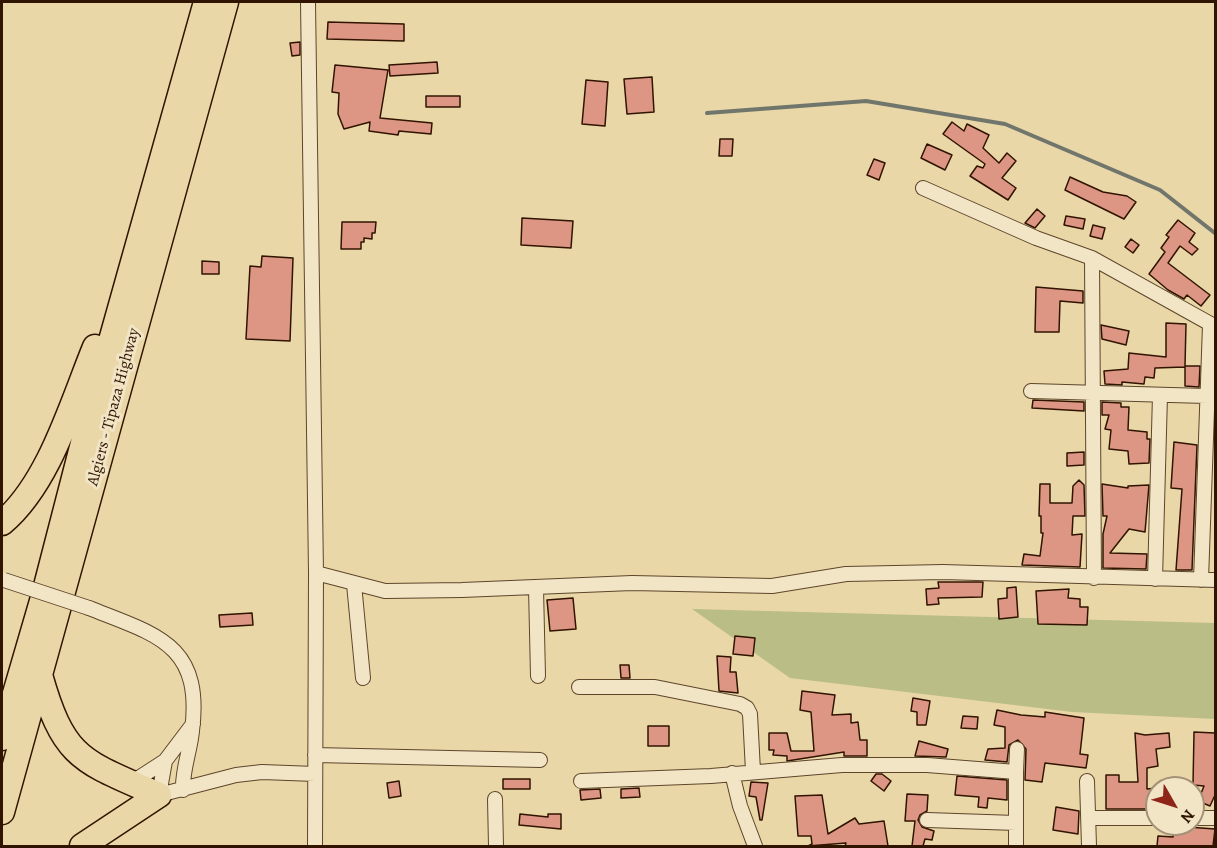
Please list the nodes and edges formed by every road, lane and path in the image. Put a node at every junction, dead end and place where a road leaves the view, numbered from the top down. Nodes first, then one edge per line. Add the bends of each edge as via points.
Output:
1 (206, 2) edge
2 (226, 2) edge
3 (308, 2) edge
4 (923, 188) dead end
5 (139, 239) junction
6 (1092, 258) junction
7 (1213, 326) edge
8 (1031, 391) dead end
9 (1093, 393) junction
10 (1160, 395) junction
11 (1206, 396) junction
12 (2, 523) edge
13 (316, 573) junction
14 (1094, 578) junction
15 (1155, 579) junction
16 (3, 580) edge
17 (1201, 580) junction
18 (1215, 580) edge
19 (354, 584) junction
20 (536, 588) junction
21 (40, 674) junction
22 (538, 676) dead end
23 (363, 678) dead end
24 (579, 687) dead end
25 (193, 724) junction
26 (2, 738) edge
27 (1017, 749) dead end
28 (315, 755) junction
29 (540, 760) dead end
30 (165, 761) junction
31 (753, 771) junction
32 (1016, 772) junction
33 (732, 773) junction
34 (315, 774) junction
35 (581, 780) dead end
36 (1087, 781) dead end
37 (131, 783) junction
38 (183, 790) junction
39 (159, 795) junction
40 (495, 799) dead end
41 (2, 812) edge
42 (1088, 818) junction
43 (1145, 818) edge
44 (927, 820) dead end
45 (1016, 823) junction
46 (82, 846) edge
47 (315, 846) edge
48 (496, 846) edge
49 (755, 846) edge
50 (1016, 846) edge
51 (1089, 846) edge

1 - 5 highway, Algiers - Tipaza Highway
2 - 21 highway, Algiers - Tipaza Highway
3 - 13 street
4 - 6 street
5 - 12 highway via 62,429 30,492
5 - 26 highway, Algiers - Tipaza Highway
6 - 7 street
6 - 9 street
7 - 11 street
8 - 9 street
9 - 10 street
9 - 14 street
10 - 11 street
10 - 15 street
11 - 17 street
13 - 19 street
13 - 28 street
14 - 15 street
14 - 20 street via 932,572 846,574 772,586 632,583
15 - 17 street
16 - 25 street, bridge via 89,608 153,634 170,646 189,674 194,693
17 - 18 street
19 - 20 street via 385,591
19 - 23 street
20 - 22 street
21 - 37 highway via 59,727 78,755
21 - 41 highway, Algiers - Tipaza Highway
24 - 31 street via 655,687 740,704 750,714
25 - 30 street
25 - 38 street via 182,774
27 - 32 street
28 - 29 street
28 - 34 street
30 - 37 street
30 - 39 street
31 - 32 street via 888,764
31 - 33 street
32 - 45 street
33 - 35 street
33 - 49 street
34 - 38 street via 244,774
34 - 47 street
36 - 42 street
37 - 39 highway
38 - 39 street
39 - 46 highway
40 - 48 street
42 - 43 street
42 - 51 street
44 - 45 street
45 - 50 street

